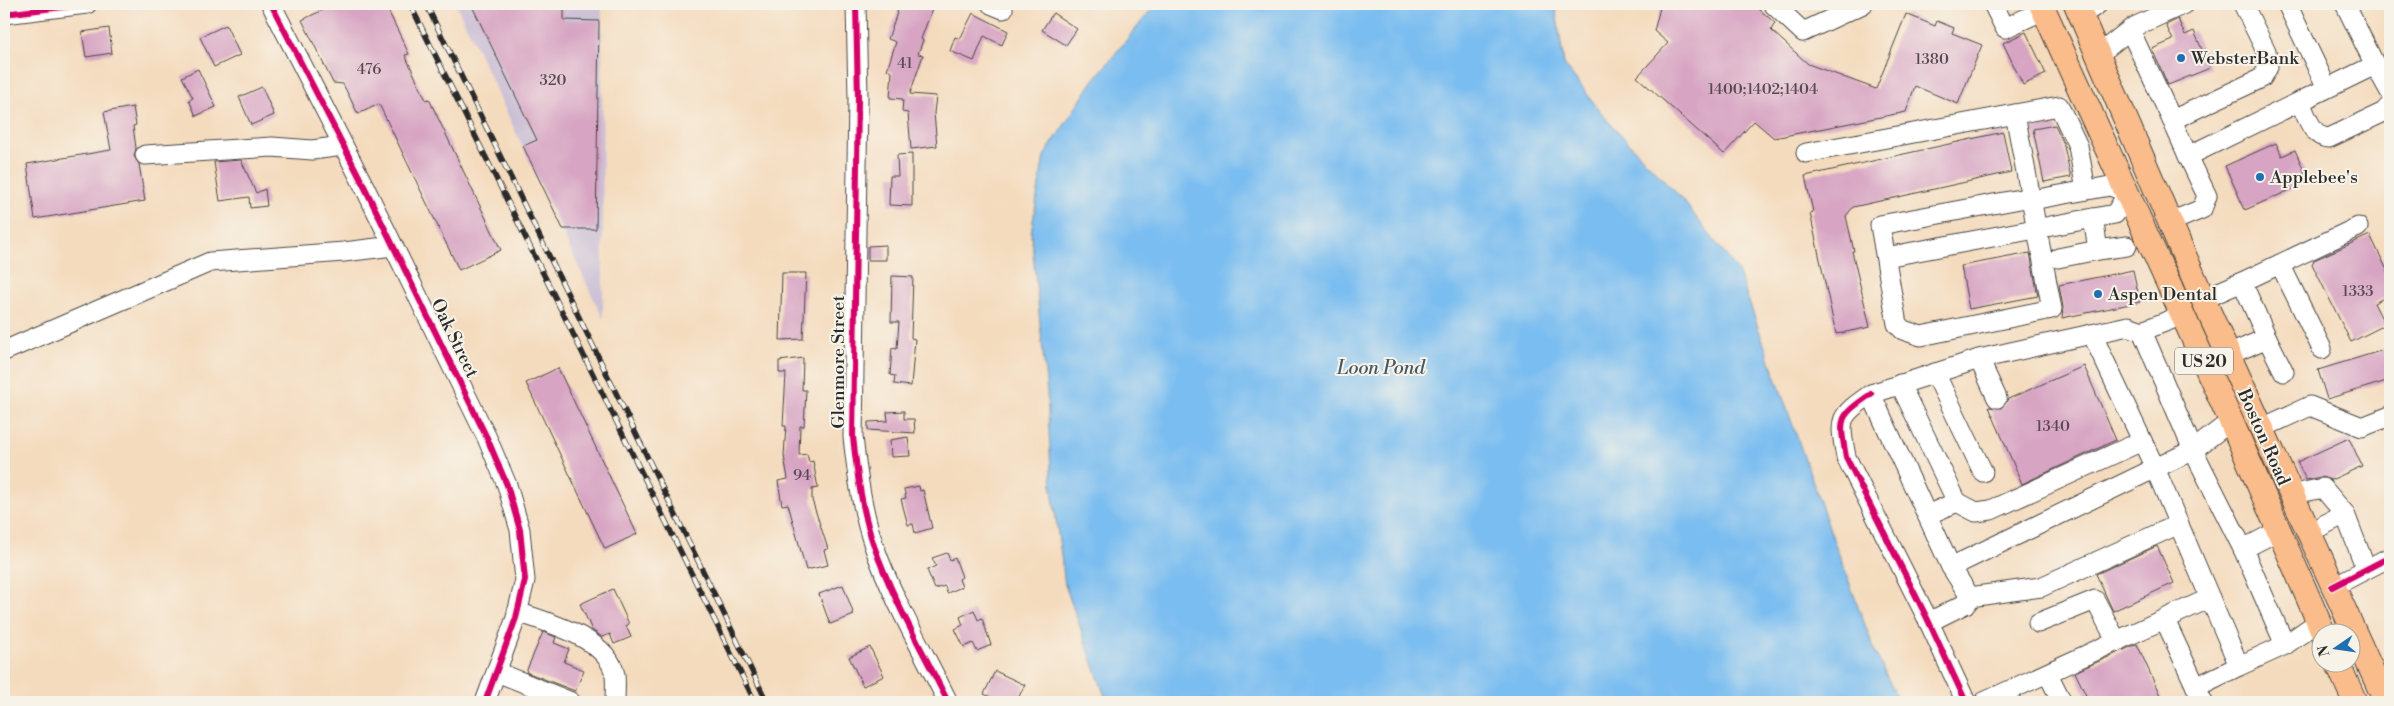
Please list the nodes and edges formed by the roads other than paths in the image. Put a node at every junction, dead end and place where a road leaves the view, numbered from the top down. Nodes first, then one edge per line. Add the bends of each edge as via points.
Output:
1 (87, 4) edge
2 (271, 4) edge
3 (856, 4) edge
4 (1773, 4) edge
5 (1863, 4) edge
6 (1993, 4) edge
7 (2184, 4) edge
8 (2242, 4) edge
9 (2287, 4) edge
10 (2345, 4) edge
11 (2042, 7) edge
12 (2085, 8) edge
13 (4, 14) edge
14 (2130, 30) junction
15 (2099, 54) junction
16 (2375, 65) junction
17 (2327, 88) junction
18 (2390, 92) edge
19 (2300, 102) junction
20 (2390, 106) edge
21 (2015, 114) junction
22 (2172, 120) junction
23 (343, 146) junction
24 (1806, 153) dead end
25 (145, 155) dead end
26 (2188, 156) junction
27 (2086, 190) junction
28 (2128, 193) junction
29 (2031, 198) junction
30 (2093, 218) junction
31 (2170, 222) junction
32 (2358, 227) dead end
33 (2038, 228) junction
34 (393, 246) junction
35 (2127, 246) dead end
36 (2098, 250) junction
37 (1886, 257) junction
38 (2058, 258) dead end
39 (2280, 264) junction
40 (2242, 282) junction
41 (2203, 299) junction
42 (2183, 315) junction
43 (2142, 331) junction
44 (2092, 334) junction
45 (2267, 338) junction
46 (2322, 349) dead end
47 (4, 351) edge
48 (2228, 355) junction
49 (1979, 359) junction
50 (2284, 372) dead end
51 (1935, 373) junction
52 (1900, 384) junction
53 (1871, 394) junction
54 (1997, 398) dead end
55 (2390, 416) edge
56 (2231, 421) junction
57 (2260, 429) junction
58 (2142, 441) junction
59 (2193, 450) junction
60 (2155, 468) junction
61 (1983, 472) dead end
62 (2290, 495) junction
63 (1957, 502) junction
64 (2345, 514) junction
65 (1927, 515) junction
66 (2179, 524) junction
67 (2278, 530) junction
68 (2308, 533) junction
69 (2243, 549) junction
70 (2390, 557) edge
71 (1951, 567) junction
72 (2366, 569) junction
73 (2332, 587) junction
74 (1970, 597) junction
75 (2210, 598) junction
76 (517, 612) junction
77 (2166, 620) junction
78 (1929, 622) junction
79 (2038, 623) dead end
80 (2319, 624) edge
81 (2312, 632) edge
82 (2117, 642) junction
83 (2285, 645) junction
84 (2239, 666) junction
85 (498, 672) junction
86 (2048, 674) junction
87 (2342, 674) edge
88 (2200, 694) edge
89 (2387, 700) edge
90 (485, 702) edge
91 (571, 702) edge
92 (615, 702) edge
93 (948, 702) edge
94 (1966, 702) edge
95 (1984, 702) edge
96 (2062, 702) edge
97 (2355, 702) edge

1 - 13 street
2 - 23 street, Oak Street
3 - 93 street, Glenmore Street via 858,98 853,437 856,465 874,545 890,585
4 - 5 street via 1803,32
6 - 11 street via 2005,28
7 - 14 street
8 - 22 street via 2266,51 2268,67 2262,78
9 - 17 street
10 - 16 street
11 - 28 main road, Boston Road / US 20
12 - 15 main road, Boston Road / US 20
14 - 15 street
14 - 22 street
15 - 31 main road, Boston Road / US 20
16 - 17 street
16 - 18 street
17 - 19 street
19 - 20 street via 2315,132 2323,138 2384,112
19 - 26 street
21 - 24 street
21 - 27 street via 2059,106 2078,146
21 - 29 street
22 - 26 street
23 - 25 street via 312,150 262,148
23 - 34 street, Oak Street
26 - 31 street via 2207,196 2202,209
27 - 28 street via 2110,186
27 - 29 street
28 - 30 street via 2115,214
28 - 42 main road, Boston Road / US 20
29 - 33 street
29 - 37 street via 1880,225
30 - 33 street
30 - 36 street
31 - 41 main road, Boston Road / US 20
32 - 39 street
33 - 37 street
33 - 37 street via 2052,309 1921,336 1903,330 1898,324
34 - 47 street via 210,262
34 - 76 street, Oak Street via 507,485 520,530 525,580
35 - 36 street
36 - 38 street
39 - 40 street
39 - 46 street
40 - 41 street
40 - 45 street
41 - 48 main road, Boston Road / US 20
42 - 43 street
42 - 56 main road, Boston Road / US 20
43 - 44 street via 2128,326
43 - 59 street
44 - 49 street
44 - 58 street
45 - 48 street
45 - 50 street
48 - 57 main road, Boston Road / US 20
49 - 51 street
49 - 54 street
51 - 52 street
51 - 61 street
52 - 53 street
52 - 63 street
53 - 65 street
53 - 78 street via 1847,410 1841,429 1846,457
55 - 57 street via 2362,427 2310,406
56 - 59 street
56 - 67 main road, Boston Road / US 20
57 - 62 main road, Boston Road / US 20
58 - 60 street
58 - 63 street via 1991,510 1976,512
59 - 60 street
59 - 69 street
60 - 66 street
60 - 71 street
62 - 64 street via 2323,488
62 - 68 main road, Boston Road / US 20
63 - 65 street
64 - 68 street
64 - 72 street
65 - 71 street
66 - 74 street via 2041,587
66 - 75 street
67 - 69 street
67 - 80 main road, Boston Road / US 20
68 - 73 main road, Boston Road / US 20
69 - 83 street
70 - 72 street
71 - 74 street
72 - 73 street
73 - 89 main road, Boston Road / US 20
74 - 78 street via 1967,602
75 - 77 street
75 - 84 street
76 - 85 street, Oak Street
76 - 92 street via 574,632 598,648 615,674
77 - 82 street
77 - 88 street
78 - 94 street
79 - 82 street via 2095,600
81 - 83 street
82 - 86 street
83 - 84 street
84 - 88 street
85 - 90 street, Oak Street
85 - 91 street
86 - 95 street
86 - 96 street
87 - 97 main road

